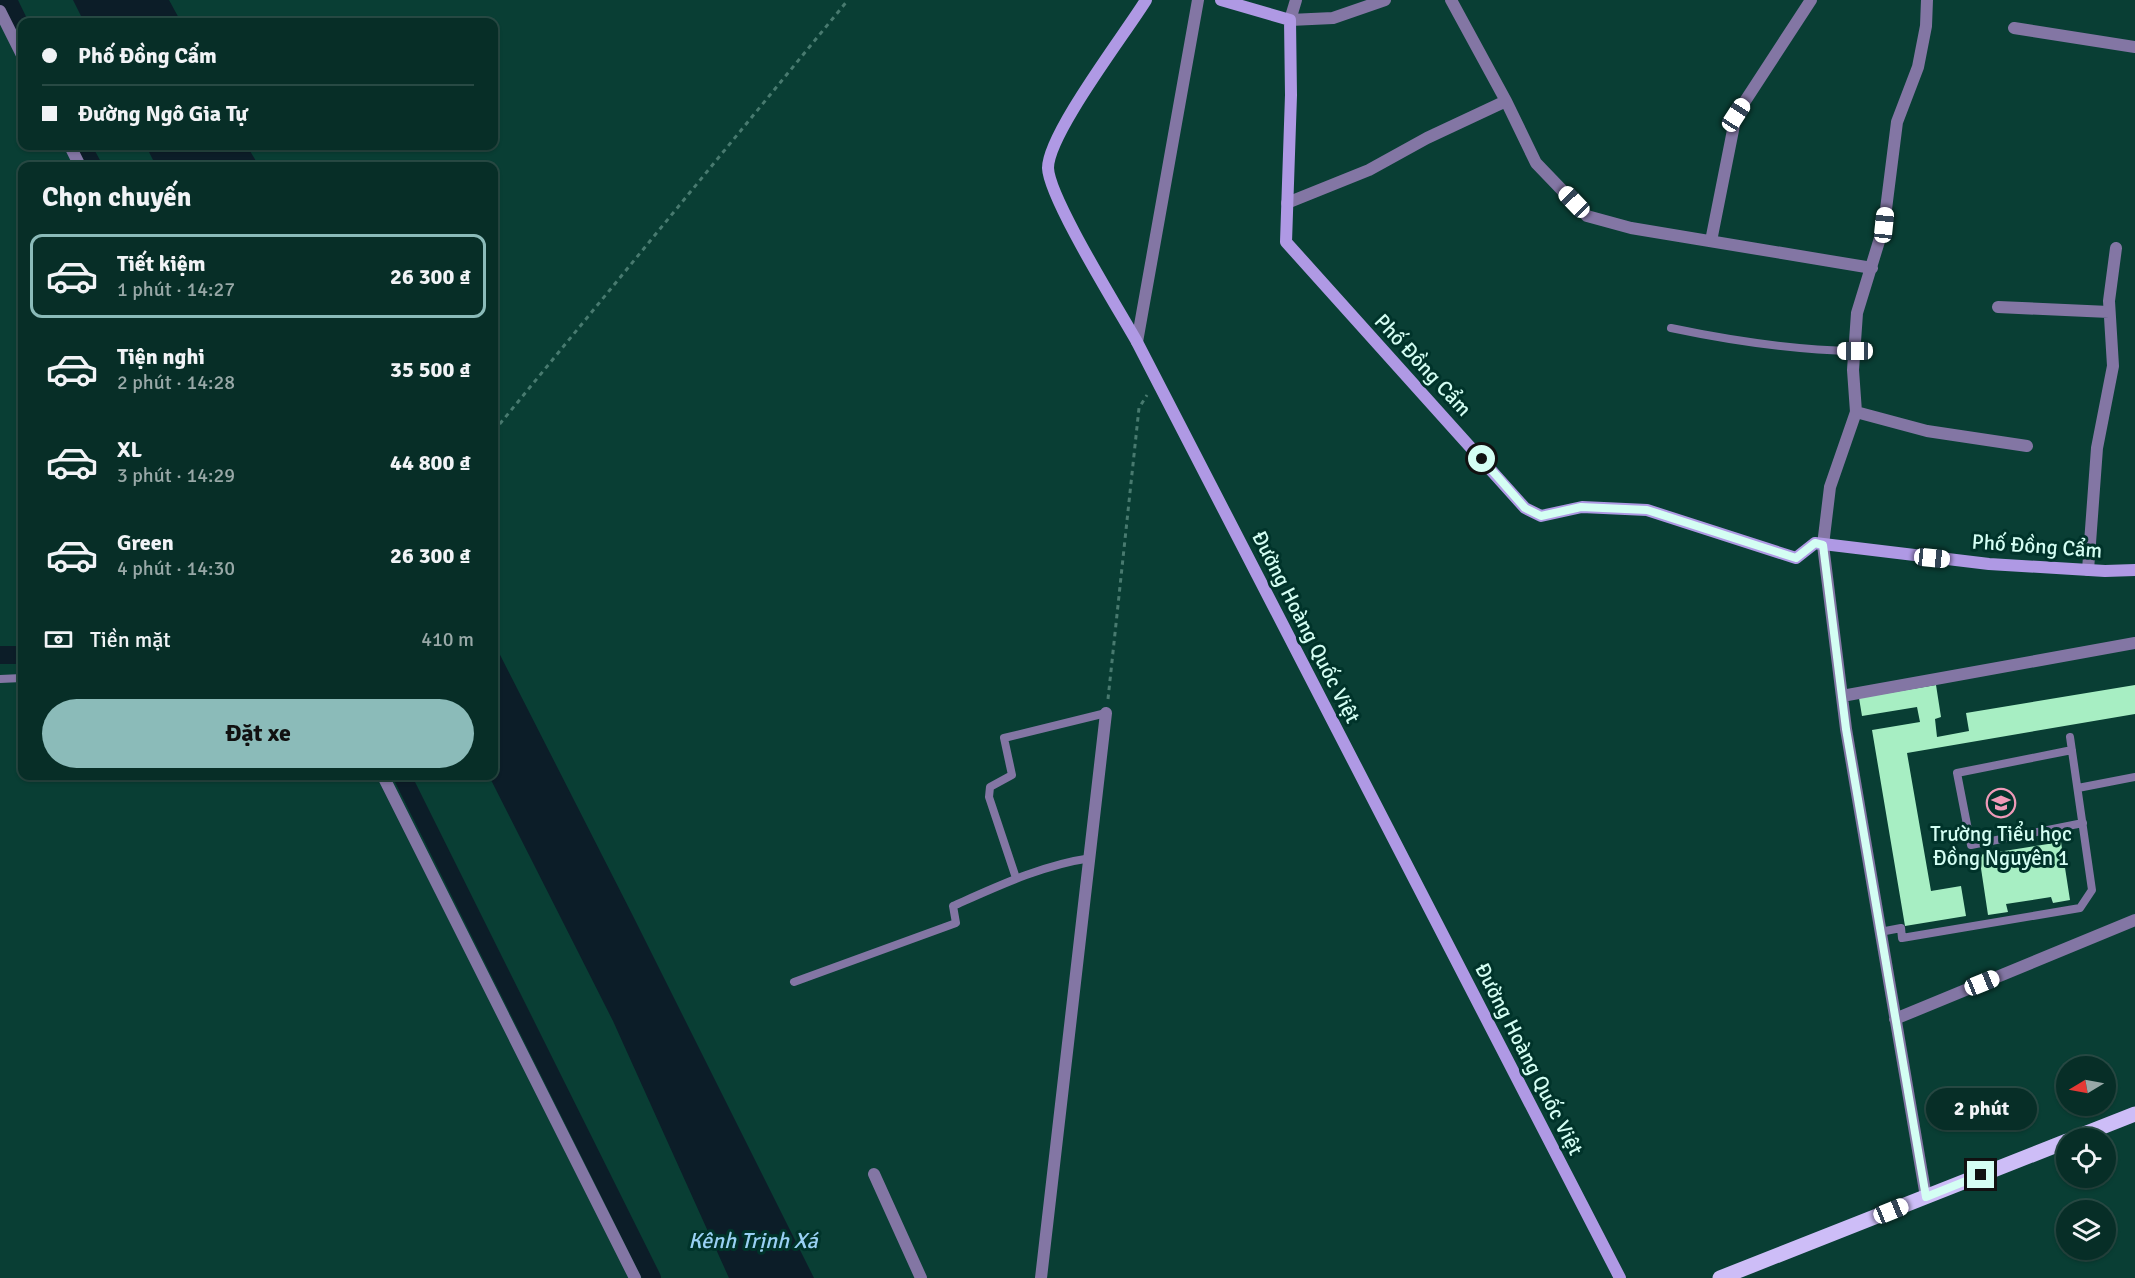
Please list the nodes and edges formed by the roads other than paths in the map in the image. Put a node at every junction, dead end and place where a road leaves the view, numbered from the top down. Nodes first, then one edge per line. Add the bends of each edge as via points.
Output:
1 (1146, 0) edge
2 (1198, 0) edge
3 (1221, 0) edge
4 (1296, 0) edge
5 (1385, 0) edge
6 (1451, 0) edge
7 (1811, 0) edge
8 (1928, 0) edge
9 (0, 11) edge
10 (1290, 20) junction
11 (2014, 28) dead end
12 (18, 47) edge
13 (2135, 47) edge
14 (1506, 101) junction
15 (1287, 203) junction
16 (1711, 241) junction
17 (2116, 248) dead end
18 (1872, 268) junction
19 (1998, 307) dead end
20 (2109, 312) junction
21 (1671, 327) dead end
22 (1137, 342) junction
23 (1855, 351) junction
24 (1856, 412) junction
25 (2027, 446) dead end
26 (1823, 545) junction
27 (2088, 570) junction
28 (2135, 570) edge
29 (2135, 643) edge
30 (18, 678) edge
31 (0, 679) edge
32 (1842, 696) junction
33 (1106, 713) joint
34 (2070, 737) dead end
35 (2072, 750) junction
36 (2135, 777) edge
37 (385, 780) edge
38 (2078, 788) junction
39 (2083, 823) junction
40 (1091, 858) junction
41 (1016, 878) junction
42 (2135, 920) edge
43 (1880, 932) junction
44 (794, 982) dead end
45 (1895, 1019) junction
46 (2135, 1114) edge
47 (2099, 1128) edge
48 (2056, 1145) edge
49 (874, 1174) dead end
50 (1926, 1197) junction
51 (635, 1278) edge
52 (921, 1278) edge
53 (1041, 1278) edge
54 (1620, 1278) edge
55 (1720, 1278) edge

1 - 22 street, Đường Hoàng Quốc Việt via 1061,130 1048,166 1056,195
2 - 22 street
3 - 10 street
4 - 10 street
5 - 10 street via 1333,18
6 - 14 street
7 - 16 street via 1736,115
8 - 18 street via 1923,48 1897,122 1884,225
9 - 12 street
10 - 15 street, Phố Đồng Cẩm
11 - 13 street
14 - 15 street via 1369,170
14 - 16 street via 1536,163 1587,216 1631,228
15 - 26 street, Phố Đồng Cẩm via 1286,242 1525,508 1541,516 1581,507 1647,510 1796,558 1815,543
16 - 18 street
17 - 20 street
18 - 23 street via 1857,313
19 - 20 street
20 - 27 street via 2113,366 2097,448
21 - 23 lane via 1765,346
22 - 54 street, Đường Hoàng Quốc Việt
23 - 24 street
24 - 25 street via 1927,431
24 - 26 street via 1830,486
26 - 27 street, Phố Đồng Cẩm via 1989,564
26 - 32 street
27 - 28 street, Phố Đồng Cẩm
29 - 32 street
30 - 31 lane
32 - 43 street
33 - 40 street
33 - 41 lane via 1004,738 1012,776 990,787 989,797
34 - 35 lane
35 - 38 lane
35 - 39 lane via 1957,773 1971,845
36 - 38 lane
37 - 51 street
38 - 39 lane
39 - 43 lane via 2092,890 2079,908 1902,938 1901,928
40 - 41 lane via 1064,862
40 - 53 street
41 - 44 lane via 953,906 956,923
42 - 45 street
43 - 45 street
45 - 50 street
46 - 47 main road
48 - 50 main road
49 - 52 street
50 - 55 main road

